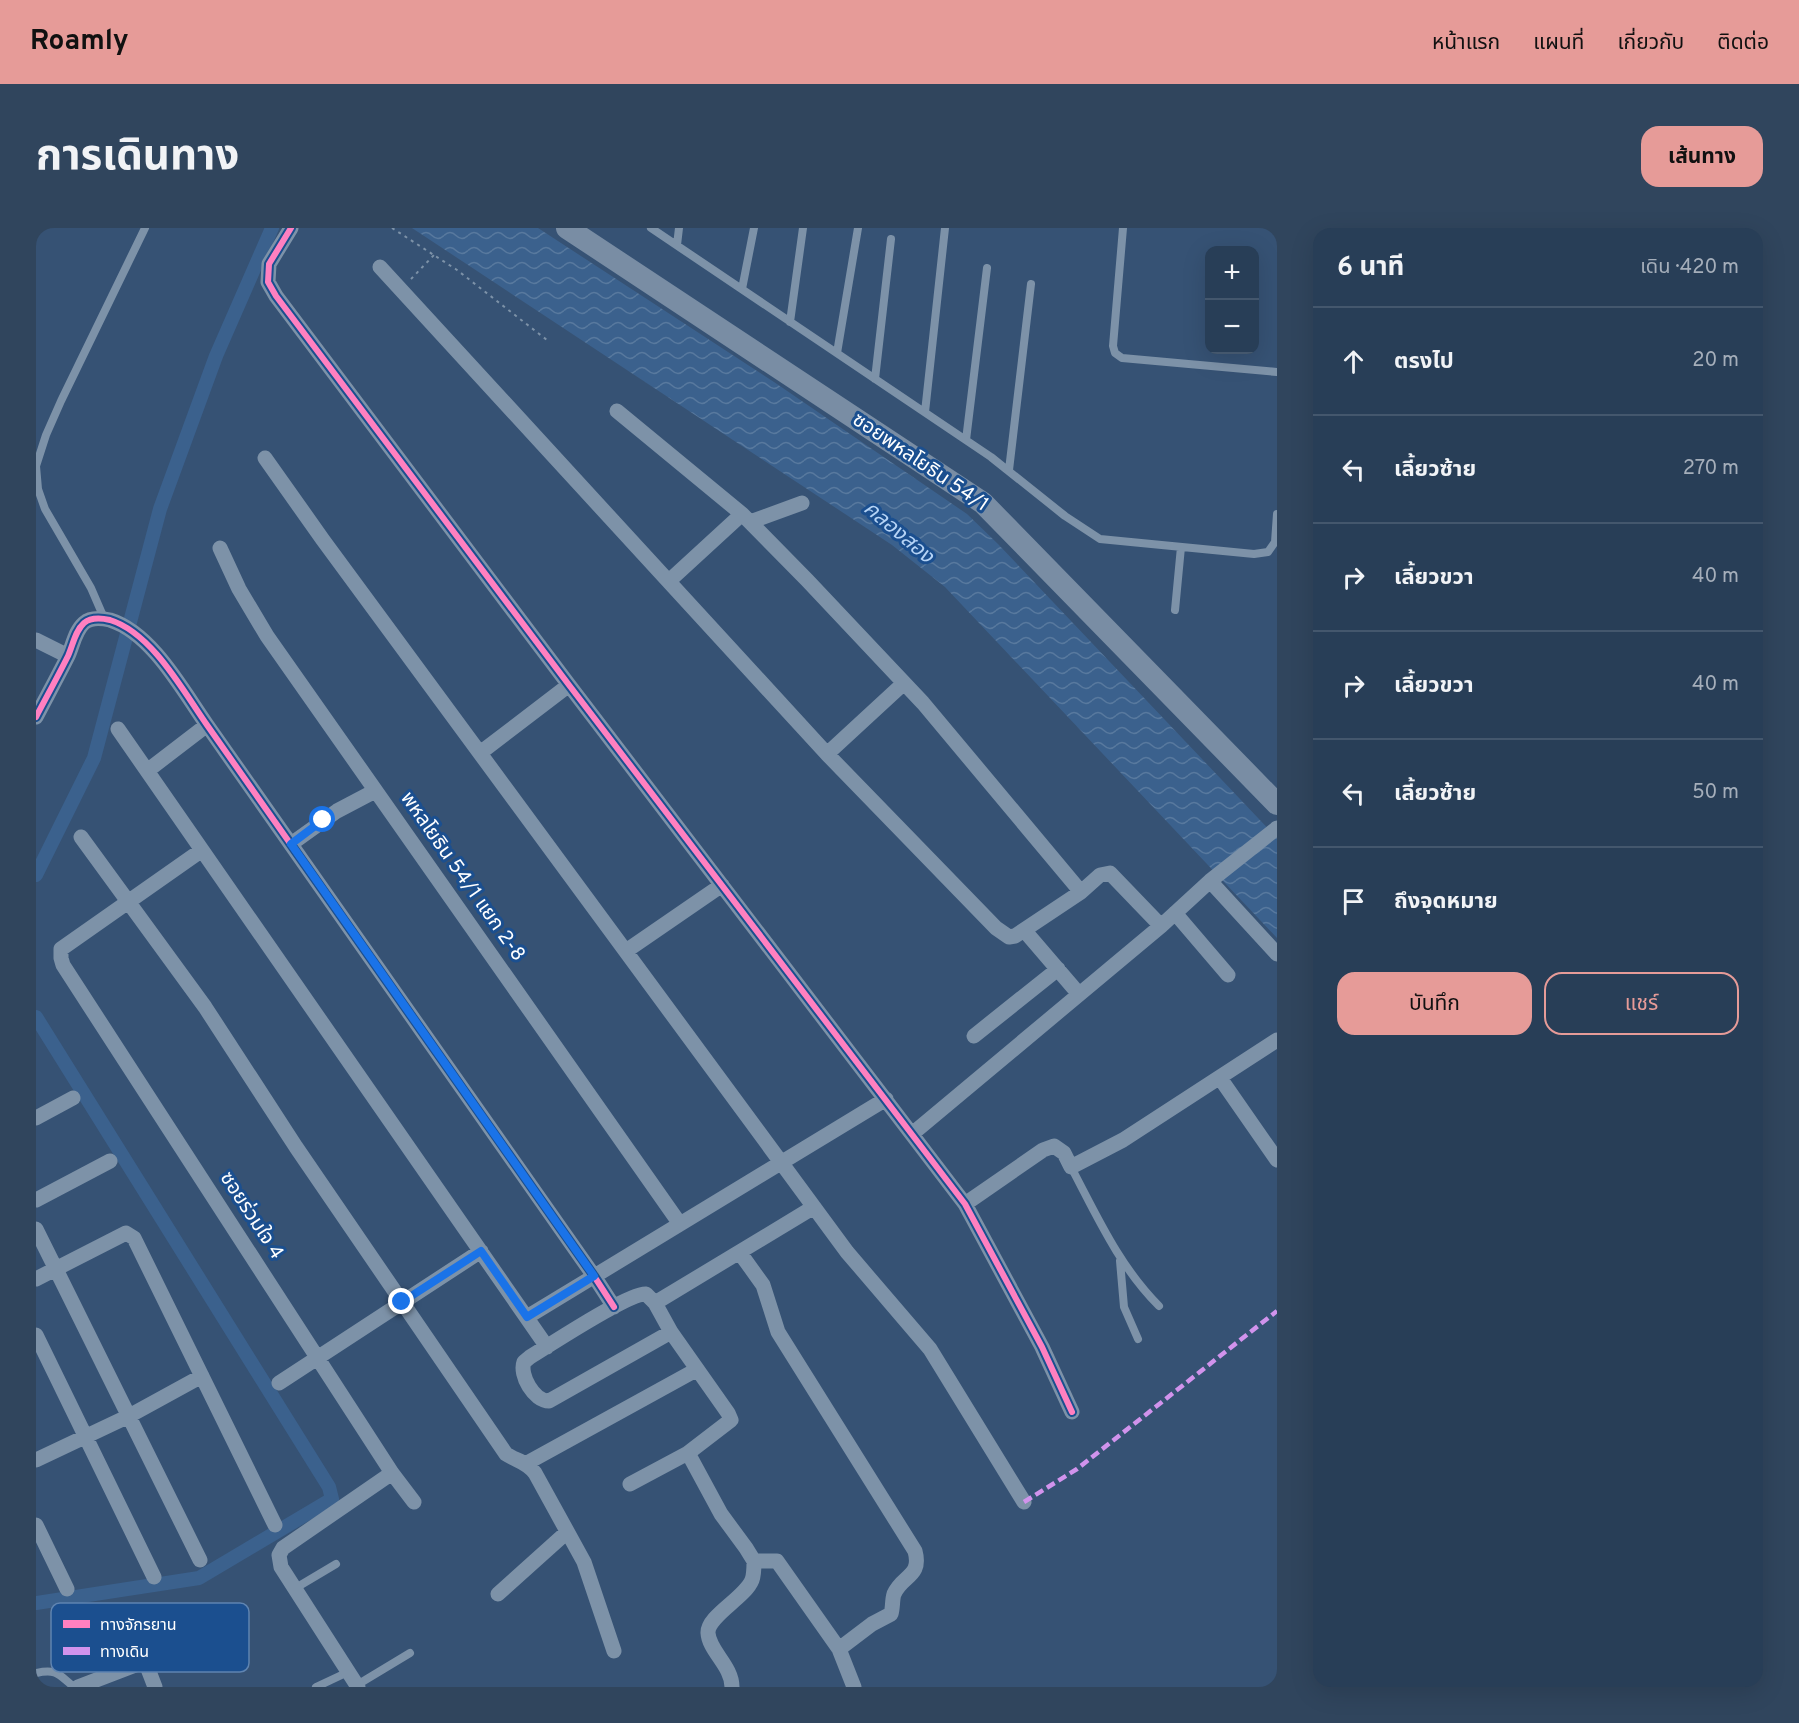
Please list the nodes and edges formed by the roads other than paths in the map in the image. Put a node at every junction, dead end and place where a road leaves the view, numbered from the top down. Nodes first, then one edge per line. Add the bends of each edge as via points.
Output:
1 (145, 228) edge
2 (291, 228) edge
3 (567, 228) edge
4 (651, 228) edge
5 (679, 228) edge
6 (754, 228) edge
7 (803, 228) edge
8 (858, 228) edge
9 (945, 228) edge
10 (1123, 228) edge
11 (891, 239) dead end
12 (677, 245) junction
13 (380, 267) dead end
14 (987, 267) dead end
15 (1031, 284) dead end
16 (742, 289) junction
17 (790, 322) junction
18 (837, 353) junction
19 (1277, 372) edge
20 (874, 378) junction
21 (616, 411) dead end
22 (925, 412) junction
23 (966, 440) junction
24 (265, 458) dead end
25 (1009, 470) junction
26 (802, 503) dead end
27 (1277, 514) edge
28 (746, 518) junction
29 (1181, 547) junction
30 (220, 548) dead end
31 (669, 581) junction
32 (1175, 610) dead end
33 (104, 618) junction
34 (36, 640) edge
35 (68, 656) junction
36 (904, 683) junction
37 (569, 686) junction
38 (36, 717) edge
39 (207, 725) junction
40 (118, 729) dead end
41 (480, 753) junction
42 (827, 754) junction
43 (147, 771) junction
44 (375, 791) junction
45 (1277, 804) edge
46 (1277, 828) edge
47 (81, 837) dead end
48 (291, 844) junction
49 (202, 850) junction
50 (1210, 881) junction
51 (722, 885) junction
52 (1081, 892) junction
53 (129, 902) junction
54 (1175, 913) junction
55 (1161, 926) junction
56 (1024, 930) junction
57 (626, 951) junction
58 (1277, 954) edge
59 (1058, 969) junction
60 (1228, 975) dead end
61 (1078, 993) junction
62 (974, 1036) dead end
63 (1277, 1040) edge
64 (1220, 1078) junction
65 (73, 1098) dead end
66 (886, 1099) junction
67 (36, 1118) edge
68 (912, 1134) junction
69 (1277, 1160) edge
70 (110, 1161) dead end
71 (782, 1162) junction
72 (1071, 1167) junction
73 (36, 1200) edge
74 (965, 1204) junction
75 (814, 1207) junction
76 (680, 1224) junction
77 (36, 1229) edge
78 (481, 1251) junction
79 (740, 1253) junction
80 (1120, 1260) junction
81 (56, 1269) junction
82 (594, 1276) junction
83 (36, 1279) edge
84 (402, 1302) junction
85 (655, 1303) junction
86 (1159, 1306) dead end
87 (614, 1307) junction
88 (527, 1317) junction
89 (670, 1332) junction
90 (36, 1335) edge
91 (1138, 1339) dead end
92 (547, 1347) junction
93 (318, 1357) junction
94 (696, 1370) junction
95 (202, 1376) junction
96 (279, 1383) dead end
97 (1072, 1412) dead end
98 (129, 1416) junction
99 (85, 1436) junction
100 (688, 1453) junction
101 (36, 1460) edge
102 (527, 1463) junction
103 (392, 1473) junction
104 (630, 1484) dead end
105 (414, 1502) dead end
106 (1024, 1502) dead end
107 (36, 1525) edge
108 (275, 1525) dead end
109 (567, 1532) junction
110 (200, 1560) dead end
111 (754, 1562) junction
112 (336, 1564) dead end
113 (154, 1577) dead end
114 (67, 1589) dead end
115 (294, 1589) junction
116 (498, 1594) dead end
117 (839, 1649) junction
118 (614, 1651) dead end
119 (410, 1653) dead end
120 (51, 1670) edge
121 (36, 1672) edge
122 (55, 1672) edge
123 (116, 1672) edge
124 (149, 1672) edge
125 (348, 1672) junction
126 (357, 1686) edge
127 (76, 1687) edge
128 (155, 1687) edge
129 (316, 1687) edge
130 (732, 1687) edge
131 (854, 1687) edge

1 - 33 lane via 61,401 36,466 45,509
2 - 37 street via 269,264 268,282 276,296
3 - 45 street, ซอยพหลโยธิน 54/1 via 983,503
4 - 12 lane
5 - 12 lane
6 - 16 lane
7 - 17 lane
8 - 18 lane
9 - 22 lane
10 - 19 lane via 1115,353 1122,357
11 - 20 lane
12 - 16 lane
13 - 31 street
14 - 23 lane
15 - 25 lane
16 - 17 lane
17 - 18 lane
18 - 20 lane
20 - 22 lane
21 - 28 street
22 - 23 lane
23 - 25 lane
24 - 41 street
25 - 29 lane via 1100,539
26 - 28 street
27 - 29 lane via 1275,542 1268,552
28 - 31 street
28 - 36 street
29 - 32 lane
30 - 44 street, พหลโยธิน 54/1 แยก 2-8 via 238,590 267,636
31 - 42 street
33 - 35 street via 86,621 79,628
33 - 39 street via 140,636
34 - 35 street
35 - 38 street
36 - 42 street
36 - 52 street
37 - 41 street
37 - 51 street
39 - 43 street
39 - 48 street
40 - 43 street
41 - 57 street
42 - 56 street via 996,928 1009,937
43 - 49 street
44 - 48 street via 337,811
44 - 76 street, พหลโยธิน 54/1 แยก 2-8
46 - 50 street
47 - 53 street
48 - 82 street
49 - 53 street
49 - 78 street
50 - 54 street
50 - 58 street
51 - 57 street
51 - 66 street
52 - 55 street via 1100,875 1110,873
52 - 56 street
53 - 84 street
53 - 93 street, ซอยร่วมใจ 4 via 61,949 63,966
54 - 55 street
54 - 60 street
55 - 61 street
56 - 59 street
57 - 71 street
59 - 61 street
59 - 62 street
61 - 68 street
63 - 64 street
64 - 69 street
64 - 72 street via 1123,1140
65 - 67 street
66 - 68 street
66 - 71 street
68 - 74 street
70 - 73 street
71 - 75 street
71 - 76 street
72 - 74 street via 1064,1153 1054,1146
72 - 80 lane
74 - 97 street via 1042,1347
75 - 79 street
75 - 106 street via 930,1349
76 - 82 street
77 - 81 street
78 - 84 street
78 - 88 street
79 - 85 street
79 - 117 street via 763,1286 778,1332 918,1561 916,1570 894,1593 891,1614
80 - 86 lane
80 - 91 lane via 1124,1307
81 - 83 street
81 - 95 street via 126,1233 134,1238
81 - 98 street
82 - 87 street
82 - 88 street
84 - 93 street
84 - 102 street via 506,1455
85 - 87 street via 641,1294
85 - 89 street
87 - 92 street
88 - 92 street
89 - 92 street via 553,1400 544,1401 536,1396 522,1367
89 - 94 street
90 - 99 street
93 - 96 street
93 - 103 street, ซอยร่วมใจ 4
94 - 100 street via 731,1420
94 - 102 street
95 - 98 street
95 - 108 street
98 - 99 street
98 - 110 street
99 - 101 street
99 - 113 street
100 - 104 street
100 - 111 street via 721,1514
102 - 109 street
103 - 105 street, ซอยร่วมใจ 4
103 - 115 street via 283,1548 279,1555 281,1567
107 - 114 street
109 - 116 street
109 - 118 street via 584,1562
111 - 117 street via 777,1561
111 - 130 street via 752,1579 741,1596 708,1628 711,1642 732,1679
112 - 115 lane
115 - 125 street
117 - 131 street
119 - 126 lane
120 - 121 lane
122 - 127 lane
123 - 127 street
124 - 128 street
125 - 126 street
125 - 129 lane

